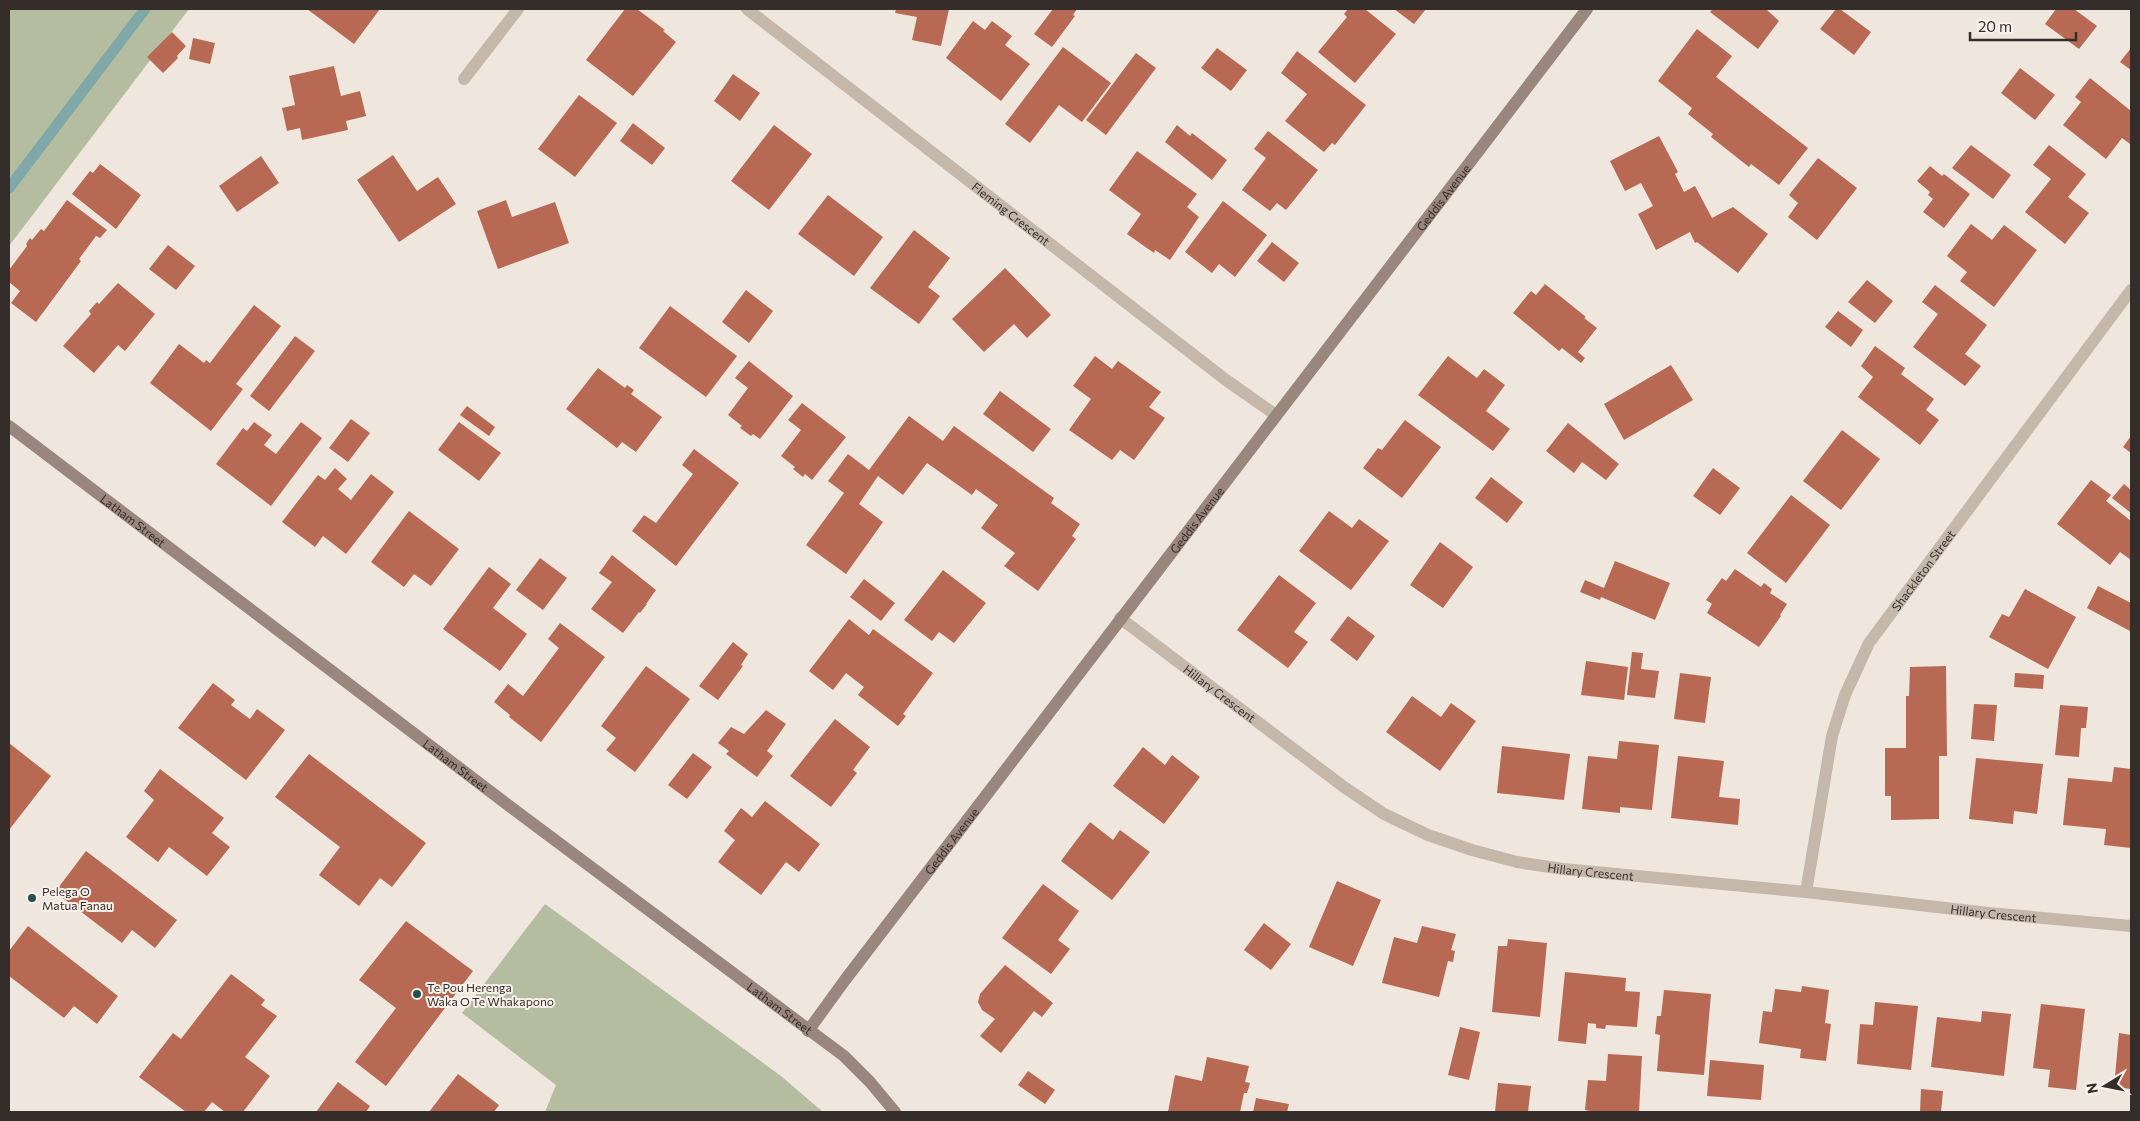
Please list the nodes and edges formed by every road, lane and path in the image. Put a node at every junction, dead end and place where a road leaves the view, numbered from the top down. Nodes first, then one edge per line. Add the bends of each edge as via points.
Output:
1 (518, 9) edge
2 (747, 9) edge
3 (1587, 9) edge
4 (464, 79) dead end
5 (2131, 290) edge
6 (1276, 415) junction
7 (9, 426) edge
8 (1120, 618) junction
9 (1806, 892) junction
10 (2131, 926) edge
11 (808, 1031) junction
12 (895, 1112) edge

1 - 4 street
2 - 6 street, Fleming Crescent via 1218,374
3 - 6 street, Geddis Avenue
5 - 9 street, Shackleton Street via 1869,643 1845,696 1832,736
6 - 8 street, Geddis Avenue
7 - 11 street, Latham Street
8 - 9 street, Hillary Crescent via 1344,787 1384,814 1428,835 1517,862 1563,869
8 - 11 street, Geddis Avenue
9 - 10 street, Hillary Crescent
11 - 12 street, Latham Street via 844,1056

